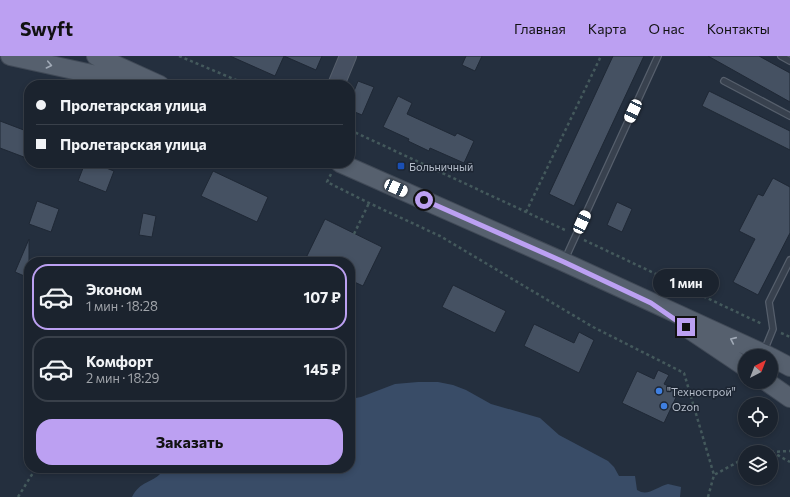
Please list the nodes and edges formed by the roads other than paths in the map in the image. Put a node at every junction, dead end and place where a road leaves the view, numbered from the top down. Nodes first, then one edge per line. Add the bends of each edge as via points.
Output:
1 (11, 56) edge
2 (96, 56) edge
3 (348, 56) edge
4 (658, 56) edge
5 (781, 56) edge
6 (790, 61) edge
7 (119, 80) edge
8 (149, 80) edge
9 (338, 80) edge
10 (724, 81) dead end
11 (790, 116) edge
12 (342, 168) edge
13 (790, 260) edge
14 (564, 262) junction
15 (651, 303) junction
16 (754, 349) edge
17 (769, 349) edge
18 (778, 360) edge
19 (738, 362) edge
20 (790, 367) edge
21 (777, 389) edge
22 (790, 398) edge

1 -> 7 main road
2 - 8 main road
3 - 9 street
4 - 14 lane
5 - 6 lane
10 - 11 lane
12 - 14 main road
13 - 17 lane via 769,302 773,329
14 - 15 main road
16 -> 15 main road
15 - 19 main road
18 - 20 main road
21 - 22 main road

